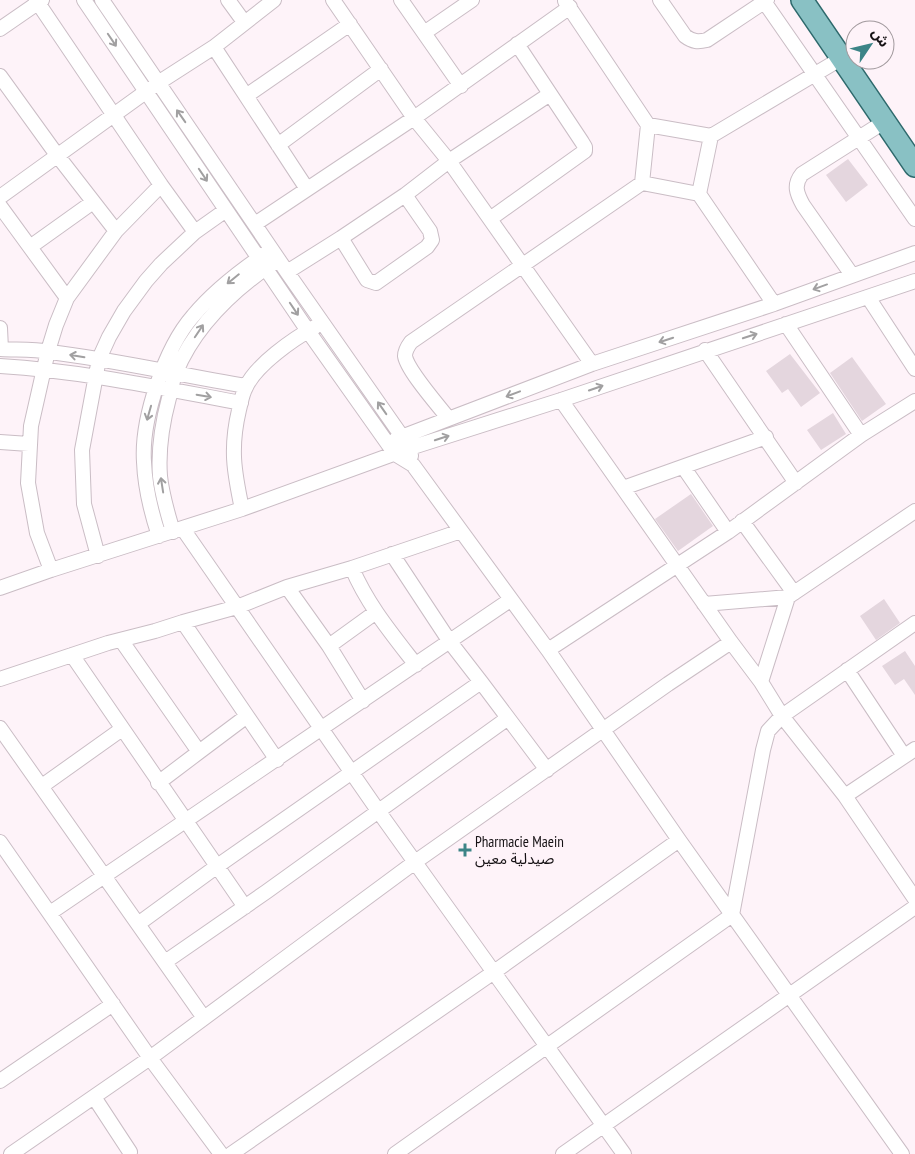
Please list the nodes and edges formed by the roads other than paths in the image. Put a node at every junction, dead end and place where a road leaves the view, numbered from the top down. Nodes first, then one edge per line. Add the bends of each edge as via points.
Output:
1 (84, 0) edge
2 (102, 0) edge
3 (228, 0) edge
4 (274, 0) edge
5 (333, 0) edge
6 (401, 0) edge
7 (472, 0) edge
8 (660, 0) edge
9 (765, 0) edge
10 (802, 0) edge
11 (39, 1) edge
12 (567, 4) edge
13 (244, 22) junction
14 (350, 24) junction
15 (0, 29) edge
16 (424, 33) junction
17 (517, 44) junction
18 (214, 48) junction
19 (842, 58) junction
20 (381, 69) junction
21 (815, 74) junction
22 (0, 76) edge
23 (158, 83) junction
24 (461, 86) junction
25 (146, 92) junction
26 (550, 94) junction
27 (246, 96) junction
28 (114, 115) junction
29 (414, 118) junction
30 (884, 122) junction
31 (648, 125) junction
32 (711, 136) junction
33 (859, 138) junction
34 (278, 145) junction
35 (57, 155) junction
36 (449, 161) junction
37 (915, 166) edge
38 (642, 182) junction
39 (161, 185) junction
40 (307, 189) junction
41 (699, 194) junction
42 (405, 195) junction
43 (0, 197) edge
44 (93, 202) junction
45 (0, 206) edge
46 (226, 210) junction
47 (490, 219) junction
48 (915, 219) edge
49 (255, 224) junction
50 (116, 231) junction
51 (195, 232) junction
52 (341, 238) junction
53 (30, 248) junction
54 (915, 253) edge
55 (275, 254) junction
56 (263, 263) junction
57 (522, 266) junction
58 (287, 272) junction
59 (852, 275) junction
60 (915, 281) edge
61 (868, 297) junction
62 (67, 298) junction
63 (774, 304) junction
64 (322, 323) junction
65 (786, 324) junction
66 (0, 328) edge
67 (308, 331) junction
68 (0, 349) edge
69 (705, 350) junction
70 (48, 351) junction
71 (99, 359) junction
72 (592, 364) junction
73 (0, 366) edge
74 (45, 369) junction
75 (915, 369) edge
76 (168, 373) junction
77 (96, 376) junction
78 (246, 386) junction
79 (157, 387) junction
80 (171, 390) junction
81 (561, 400) junction
82 (915, 401) edge
83 (241, 403) junction
84 (448, 418) junction
85 (861, 435) junction
86 (766, 437) junction
87 (0, 442) edge
88 (388, 442) junction
89 (406, 442) junction
90 (29, 444) junction
91 (396, 454) junction
92 (412, 465) junction
93 (684, 468) junction
94 (796, 483) junction
95 (623, 488) junction
96 (242, 509) junction
97 (915, 511) edge
98 (742, 521) junction
99 (178, 530) junction
100 (461, 531) junction
101 (728, 532) junction
102 (159, 536) junction
103 (392, 554) junction
104 (98, 556) junction
105 (678, 565) junction
106 (352, 568) junction
107 (51, 570) junction
108 (287, 587) junction
109 (0, 588) edge
110 (791, 595) junction
111 (510, 600) junction
112 (704, 604) junction
113 (237, 607) junction
114 (376, 612) junction
115 (183, 622) junction
116 (913, 628) edge
117 (121, 640) junction
118 (450, 642) junction
119 (731, 642) junction
120 (329, 646) junction
121 (548, 650) junction
122 (72, 655) junction
123 (416, 665) junction
124 (847, 670) junction
125 (0, 678) edge
126 (481, 682) junction
127 (761, 682) junction
128 (363, 701) junction
129 (247, 716) junction
130 (782, 716) junction
131 (508, 718) junction
132 (0, 728) edge
133 (122, 729) junction
134 (321, 730) junction
135 (604, 730) junction
136 (199, 752) junction
137 (910, 752) edge
138 (277, 760) junction
139 (546, 770) junction
140 (351, 772) junction
141 (158, 783) junction
142 (42, 786) junction
143 (845, 796) junction
144 (379, 812) junction
145 (185, 822) junction
146 (679, 840) junction
147 (0, 842) edge
148 (415, 862) junction
149 (216, 867) junction
150 (105, 876) junction
151 (915, 899) edge
152 (244, 907) junction
153 (915, 907) edge
154 (50, 913) junction
155 (732, 915) junction
156 (138, 924) junction
157 (165, 962) junction
158 (494, 972) junction
159 (790, 996) junction
160 (113, 1004) junction
161 (204, 1018) junction
162 (546, 1046) junction
163 (150, 1058) junction
164 (0, 1081) edge
165 (94, 1097) junction
166 (603, 1125) junction
167 (130, 1153) edge
168 (11, 1154) edge
169 (221, 1154) edge
170 (231, 1154) edge
171 (395, 1154) edge
172 (562, 1154) edge
173 (624, 1154) edge
174 (902, 1154) edge

1 -> 25 street
2 - 23 street
3 - 13 street
4 - 13 street
5 - 14 street
6 - 16 street
7 - 16 street
8 - 9 street via 685,36 699,42 707,40
9 - 21 street
10 - 19 main road
11 - 15 street
11 - 28 street
12 - 17 street
12 - 31 street
13 - 18 street
14 - 20 street
14 - 27 street
16 - 24 street
17 - 24 street
17 - 26 street
18 - 23 street
18 - 27 street
19 - 21 street
19 - 30 main road
20 - 29 street
20 - 34 street
21 - 32 street
21 - 33 street
22 - 35 street
23 - 25 street
49 -> 23 street
24 - 29 street
25 - 28 street
25 -> 46 street
26 - 36 street
26 - 47 street via 585,151
27 - 34 street
28 - 35 street
28 - 39 street
29 - 36 street
29 - 40 street
30 - 33 street
30 - 37 main road
31 - 32 street
31 - 38 street
32 - 41 street
33 - 48 street
33 - 59 street via 802,174 796,187 803,205
34 - 40 street
35 - 43 street
35 - 44 street
36 - 42 street
36 - 47 street
38 - 41 street
38 - 57 street
39 - 50 street
39 - 51 street
40 - 49 street
41 - 63 street
42 - 52 street
42 - 52 street via 430,231 432,240 376,284 367,280
44 - 50 street
44 - 53 street
45 - 53 street
46 - 51 street
46 - 56 street
47 - 57 street
49 - 55 street
50 - 62 street
51 - 71 street via 146,281 124,311
52 - 58 street
53 - 62 street
54 - 59 street
55 - 56 street
55 - 58 street
56 -> 67 street
56 - 76 street via 214,294 192,316 178,338
57 - 72 street
57 - 84 street via 411,342 407,348 406,360
58 - 64 street
59 -> 63 street
60 - 61 street
61 - 65 street
61 - 75 street
62 - 70 street
63 -> 72 street
64 - 67 street
89 -> 64 street
69 -> 65 street
65 - 85 street
66 - 68 street
67 - 78 street via 268,359
67 - 88 street
68 - 70 street
81 -> 69 street
69 - 86 street
71 -> 70 street
70 - 74 street
71 - 76 street
71 - 77 street
72 -> 84 street
73 - 74 street
74 - 77 street
74 - 90 street
76 - 78 street
76 - 79 street
76 - 80 street
77 - 79 street
77 - 104 street via 82,450 84,504
78 - 83 street
79 - 80 street
79 -> 102 street via 146,426 144,460 152,516
80 -> 83 street
99 -> 80 street via 164,499 159,454 162,422
89 -> 81 street
81 - 95 street
82 - 85 street
83 - 96 street via 232,445
84 - 89 street
85 - 94 street
86 - 93 street
86 - 94 street
87 - 90 street
88 - 89 street
88 - 91 street
89 - 91 street
89 - 92 street
90 - 107 street via 28,483 37,533
91 - 92 street
91 - 96 street
92 - 100 street
93 - 95 street
93 - 101 street
94 - 98 street
95 - 105 street
96 - 99 street
97 - 110 street
98 - 101 street
98 - 110 street
99 - 102 street
99 - 113 street
100 - 103 street
100 - 111 street
101 - 105 street
102 - 104 street
103 - 106 street
103 - 118 street
104 - 107 street
105 - 112 street
105 - 121 street
106 - 108 street
106 - 114 street
107 - 109 street
108 - 113 street
108 - 120 street
110 - 112 street
110 - 127 street
111 - 118 street
111 - 121 street
112 - 119 street
113 - 115 street
113 - 134 street
114 - 120 street
114 - 123 street
115 - 117 street
115 - 129 street
116 - 124 street
117 - 122 street
117 - 136 street
118 - 123 street
118 - 126 street
119 - 127 street
119 - 135 street
120 - 128 street
121 - 135 street
122 - 125 street
122 - 133 street
123 - 128 street
124 - 130 street
124 - 137 street
126 - 131 street
126 - 140 street
127 - 130 street
128 - 134 street
129 - 136 street
129 - 138 street
130 - 143 street
130 - 155 street via 766,735
131 - 139 street
131 - 144 street
132 - 142 street
133 - 141 street
133 - 142 street
134 - 138 street
134 - 140 street
135 - 139 street
135 - 146 street
136 - 141 street
137 - 143 street
138 - 145 street
139 - 148 street
140 - 144 street
140 - 149 street
141 - 145 street
142 - 150 street
143 - 151 street
144 - 148 street
144 - 152 street
145 - 149 street
145 - 150 street
146 - 155 street
146 - 158 street
147 - 154 street
148 - 158 street
148 - 161 street
149 - 152 street
149 - 156 street
150 - 154 street
150 - 156 street
152 - 157 street
153 - 159 street
154 - 160 street
155 - 159 street
155 - 162 street
156 - 157 street
157 - 161 street
158 - 162 street
158 - 170 street
159 - 166 street
159 - 174 street
160 - 163 street
160 - 164 street
161 - 163 street
162 - 166 street
162 - 171 street
163 - 165 street
163 - 169 street
165 - 167 street
165 - 168 street
166 - 172 street
166 - 173 street

